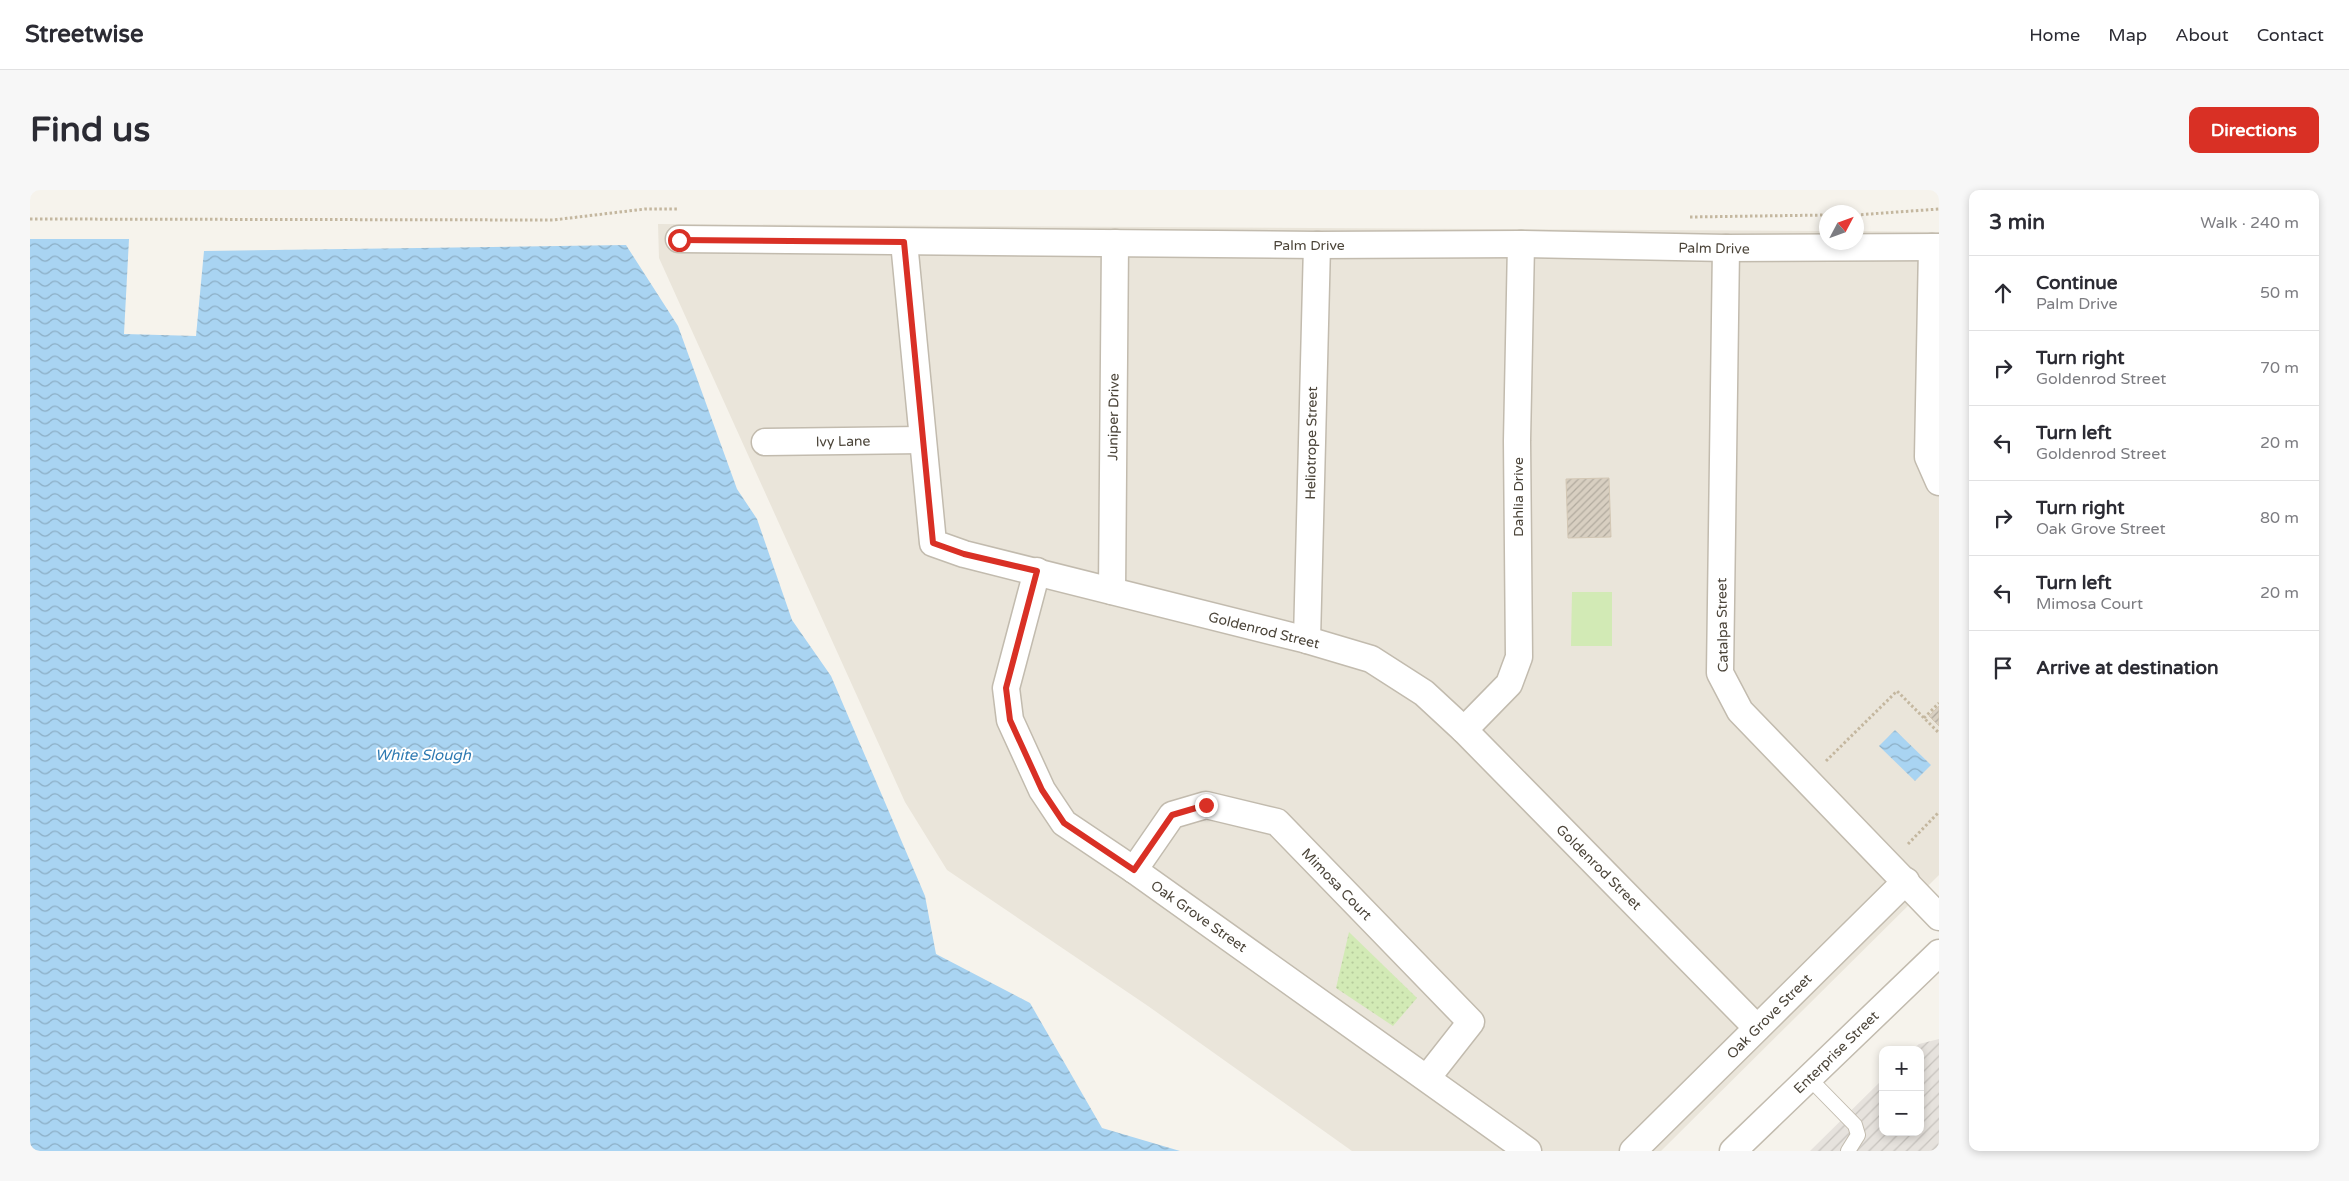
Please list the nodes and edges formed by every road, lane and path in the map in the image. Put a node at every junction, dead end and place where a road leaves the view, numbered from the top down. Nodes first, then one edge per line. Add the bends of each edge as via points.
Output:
1 (1939, 208) edge
2 (1864, 214) edge
3 (679, 240) dead end
4 (904, 242) junction
5 (1115, 243) junction
6 (1521, 244) junction
7 (1317, 246) junction
8 (1935, 247) edge
9 (1726, 248) junction
10 (922, 440) junction
11 (765, 442) dead end
12 (1939, 482) edge
13 (1037, 571) junction
14 (1112, 591) junction
15 (1307, 640) junction
16 (1939, 704) edge
17 (1924, 718) junction
18 (1464, 730) junction
19 (1939, 734) edge
20 (1806, 781) junction
21 (1939, 812) edge
22 (1134, 870) junction
23 (1897, 872) junction
24 (1939, 917) edge
25 (1939, 953) edge
26 (1757, 1028) junction
27 (1426, 1078) junction
28 (1809, 1078) junction
29 (1743, 1148) edge
30 (1528, 1151) edge
31 (1633, 1151) edge
32 (1848, 1151) edge

1 - 2 path
3 - 4 street, Palm Drive
4 - 5 street, Palm Drive
4 - 10 street, Goldenrod Street
5 - 7 street, Palm Drive
5 - 14 street, Juniper Drive
6 - 7 street, Palm Drive
6 - 9 street, Palm Drive
6 - 18 street, Dahlia Drive via 1517,441 1519,658 1508,684
7 - 15 street, Heliotrope Street
8 - 9 street, Palm Drive
8 - 12 street via 1928,457
9 - 20 street, Catalpa Street via 1720,673 1740,711
10 - 11 street, Ivy Lane
10 - 13 street, Goldenrod Street via 933,543 964,554
13 - 14 street, Goldenrod Street
13 - 22 street, Oak Grove Street via 1006,688 1010,720 1042,790 1064,823
14 - 15 street, Goldenrod Street
15 - 18 street, Goldenrod Street via 1372,659 1424,693
16 - 17 path
17 - 19 path
17 - 20 path via 1898,691
18 - 26 street, Goldenrod Street
20 - 23 street, Catalpa Street
21 - 23 path
22 - 27 street, Oak Grove Street
22 - 27 street, Mimosa Court via 1172,815 1206,805 1277,822 1471,1022
23 - 24 street, Catalpa Street
23 - 26 street, Oak Grove Street
25 - 28 street, Enterprise Street
26 - 31 street, Oak Grove Street
27 - 30 street, Oak Grove Street
28 - 29 street, Enterprise Street
28 - 32 lane via 1855,1125 1858,1135

